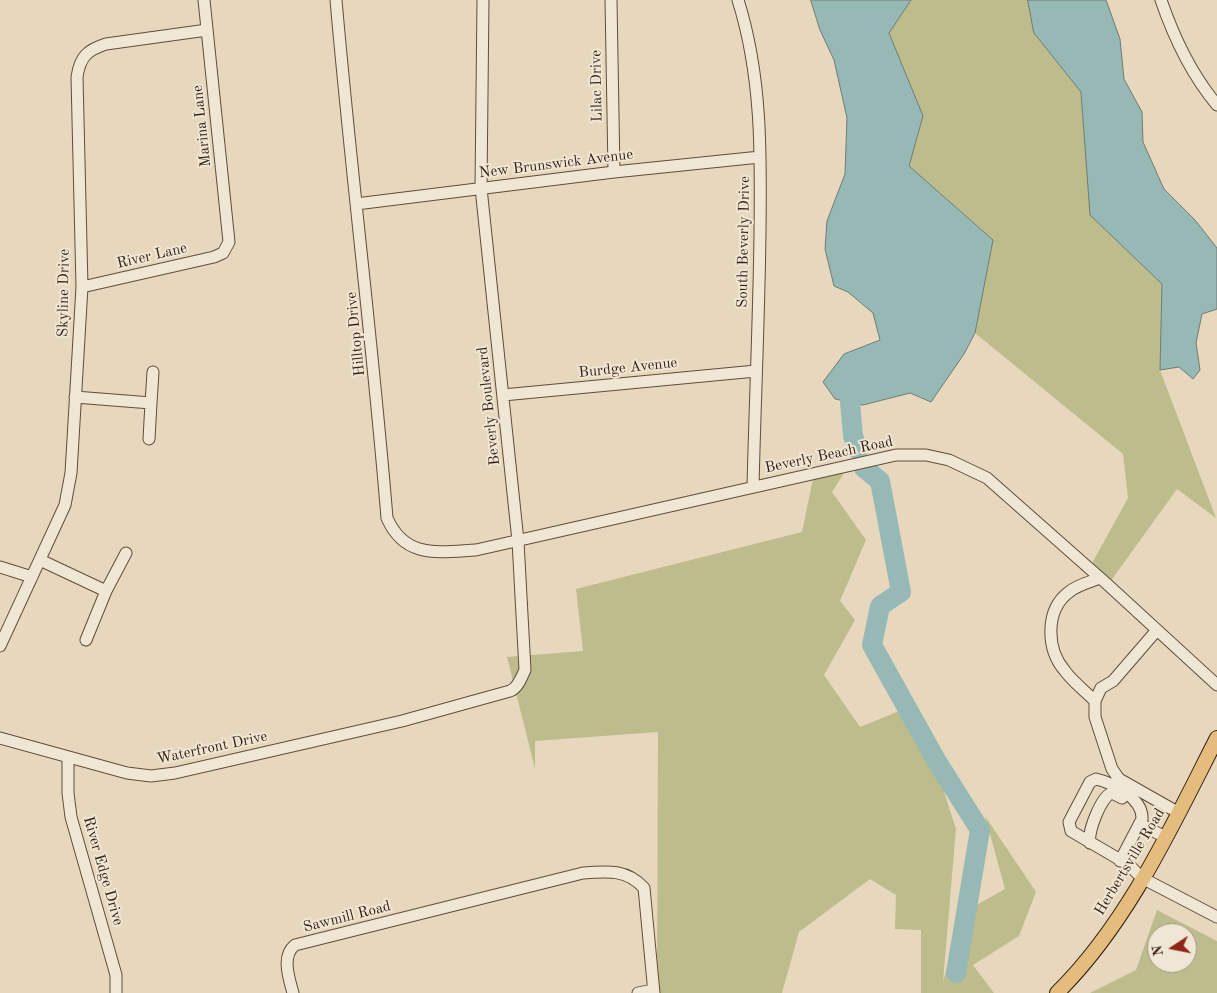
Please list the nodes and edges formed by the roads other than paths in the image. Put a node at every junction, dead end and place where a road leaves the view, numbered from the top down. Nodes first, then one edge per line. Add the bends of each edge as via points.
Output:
1 (204, 0) edge
2 (336, 0) edge
3 (483, 0) edge
4 (611, 0) edge
5 (738, 0) edge
6 (1163, 2) edge
7 (207, 30) junction
8 (1217, 105) edge
9 (760, 158) junction
10 (614, 172) junction
11 (481, 188) junction
12 (356, 204) junction
13 (226, 250) joint
14 (82, 287) junction
15 (756, 371) junction
16 (153, 372) dead end
17 (503, 396) junction
18 (75, 397) junction
19 (151, 403) junction
20 (149, 438) dead end
21 (753, 486) junction
22 (518, 540) junction
23 (126, 554) dead end
24 (40, 560) junction
25 (0, 567) edge
26 (32, 577) junction
27 (1100, 578) junction
28 (106, 592) junction
29 (1157, 630) junction
30 (86, 640) dead end
31 (0, 646) edge
32 (1217, 685) edge
33 (1095, 701) junction
34 (402, 721) joint
35 (0, 738) edge
36 (1217, 738) edge
37 (68, 756) junction
38 (1138, 804) junction
39 (1179, 813) junction
40 (1140, 824) junction
41 (1165, 837) junction
42 (1090, 843) junction
43 (1120, 861) junction
44 (1142, 878) junction
45 (1217, 917) edge
46 (654, 991) edge
47 (116, 993) edge
48 (293, 993) edge
49 (638, 993) edge
50 (1057, 993) edge

1 - 7 street, Marina Lane
2 - 12 street, Hilltop Drive
3 - 11 street, Beverly Boulevard
4 - 10 street, Lilac Drive
5 - 9 street, South Beverly Drive via 754,68
6 - 8 street via 1182,52
7 - 13 street, Marina Lane via 228,242
7 - 14 street, Skyline Drive via 106,44 92,49 79,64
9 - 10 street, New Brunswick Avenue
9 - 15 street, South Beverly Drive
10 - 11 street, New Brunswick Avenue
11 - 12 street, New Brunswick Avenue
11 - 17 street, Beverly Boulevard
12 - 22 street, Hilltop Drive via 374,359 387,518 393,532 403,542 429,552 476,550
13 - 14 street, River Lane via 214,257
14 - 18 street, Skyline Drive
15 - 17 street, Burdge Avenue
15 - 21 street, South Beverly Drive
16 - 19 street
17 - 22 street, Beverly Boulevard
18 - 19 street
18 - 24 street, Skyline Drive via 71,472 65,504
19 - 20 street
21 - 22 street, Beverly Beach Road
21 - 27 street, Beverly Beach Road via 896,455 926,455 949,460 987,478
22 - 34 street, Beverly Boulevard via 525,670 520,680 510,691
23 - 28 street
24 - 26 street, Skyline Drive
24 - 28 street
25 - 26 street
26 - 31 street, Skyline Drive
27 - 29 street, Beverly Beach Road
27 - 33 street via 1070,591 1057,603 1050,621 1053,645 1064,670
28 - 30 street
29 - 32 street, Beverly Beach Road
29 - 33 street via 1113,681 1101,688
33 - 39 street via 1099,731 1119,780
34 - 37 street, Waterfront Drive via 159,775 127,773
35 - 37 street, Waterfront Drive
36 - 39 main road, Herbertsville Road
37 - 47 street, River Edge Drive via 71,817 116,975
38 - 40 street via 1142,814
38 - 42 street via 1112,793 1107,795 1090,829
38 - 42 street via 1134,798 1098,779 1090,782 1069,825 1071,831
39 - 41 main road, Herbertsville Road
40 - 41 street
40 - 43 street
41 - 44 main road, Herbertsville Road
42 - 43 street
43 - 44 street
44 - 45 street
44 - 50 main road, Herbertsville Road via 1078,972
46 - 48 street, Sawmill Road via 644,888 638,881 619,872 584,873 295,945 286,958
46 - 49 street

